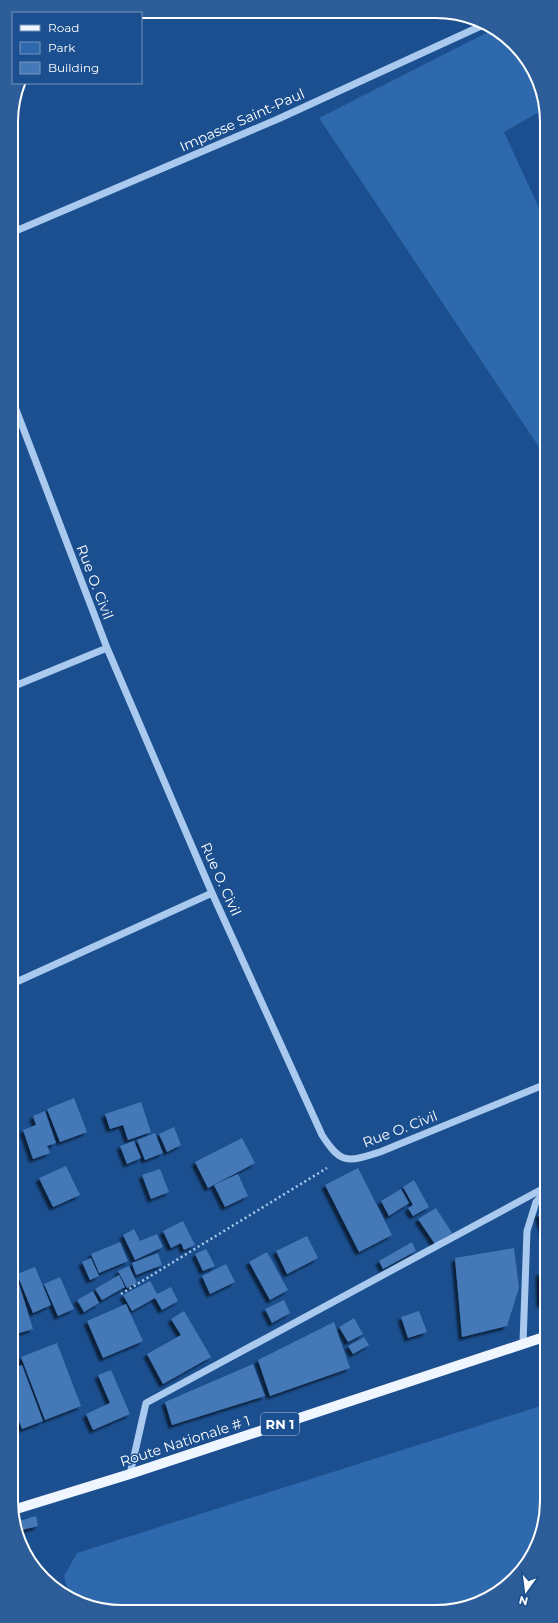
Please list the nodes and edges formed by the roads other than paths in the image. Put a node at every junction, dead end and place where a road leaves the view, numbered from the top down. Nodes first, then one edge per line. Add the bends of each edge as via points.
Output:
1 (478, 27) edge
2 (18, 230) edge
3 (18, 415) edge
4 (107, 648) junction
5 (18, 685) edge
6 (212, 893) junction
7 (18, 981) edge
8 (540, 1086) edge
9 (540, 1190) edge
10 (540, 1198) edge
11 (540, 1338) edge
12 (523, 1343) junction
13 (130, 1474) junction
14 (19, 1508) edge

1 - 2 street, Impasse Saint-Paul via 278,120
3 - 4 street, Rue O. Civil
4 - 5 street
4 - 6 street, Rue O. Civil
6 - 7 street
6 - 8 street, Rue O. Civil via 322,1135 331,1149 343,1159 360,1158 380,1152
9 - 13 street via 146,1403
10 - 12 street via 536,1202 527,1231
11 - 12 main road, Route Nationale # 1 / RN 1
12 - 13 main road, Route Nationale # 1 / RN 1
13 - 14 main road, Route Nationale # 1 / RN 1

